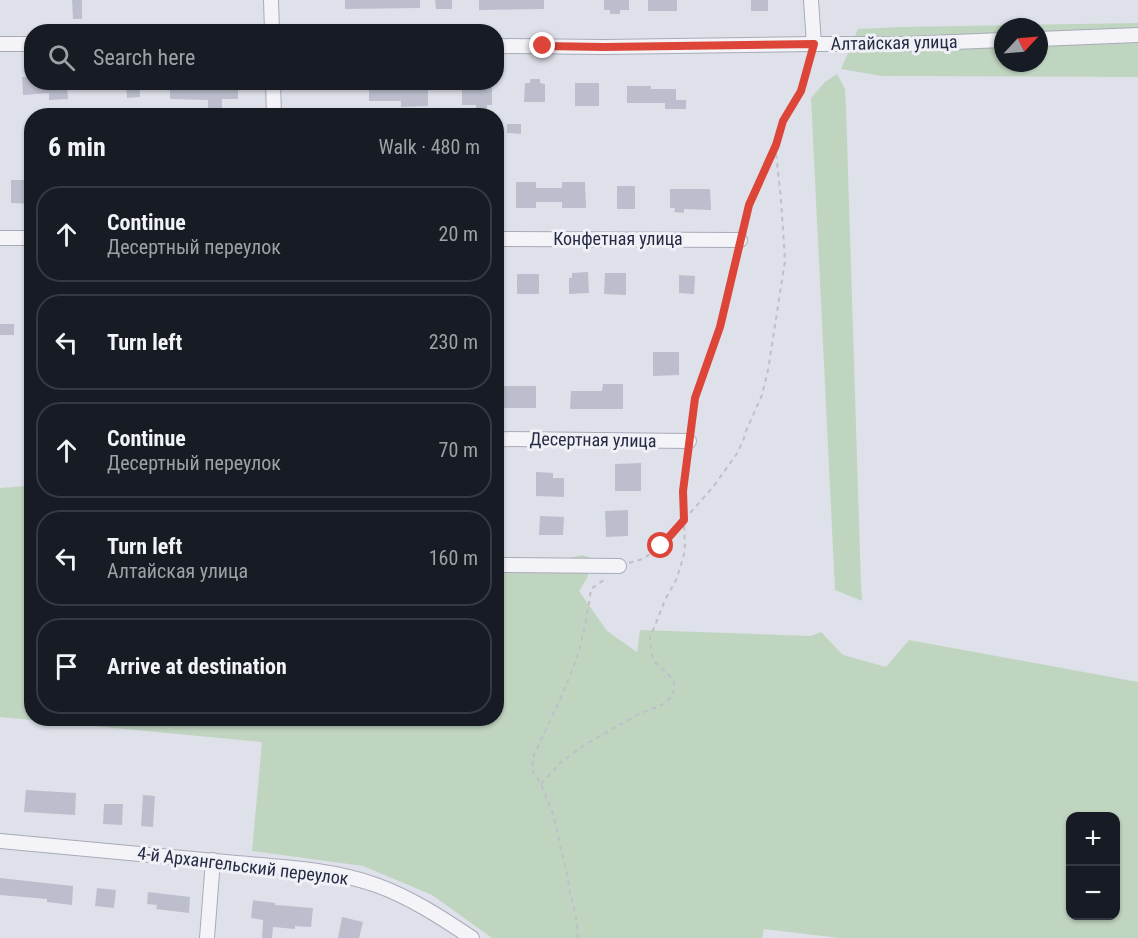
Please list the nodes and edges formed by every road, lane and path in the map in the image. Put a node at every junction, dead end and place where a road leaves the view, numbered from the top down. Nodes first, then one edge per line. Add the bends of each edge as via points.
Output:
1 (271, 0) edge
2 (811, 0) edge
3 (272, 24) edge
4 (1138, 35) edge
5 (1048, 39) edge
6 (994, 40) edge
7 (0, 44) edge
8 (24, 44) edge
9 (814, 44) junction
10 (504, 46) edge
11 (273, 90) edge
12 (274, 108) edge
13 (776, 145) junction
14 (0, 238) edge
15 (24, 238) edge
16 (504, 239) edge
17 (740, 240) junction
18 (504, 439) edge
19 (689, 441) junction
20 (684, 520) junction
21 (504, 564) edge
22 (619, 566) junction
23 (541, 784) junction
24 (0, 841) edge
25 (213, 860) junction
26 (207, 938) edge
27 (472, 938) edge
28 (578, 938) edge

1 - 3 street
2 - 9 street
4 - 5 street
6 - 9 street, Алтайская улица
7 - 8 street
9 - 10 street, Алтайская улица
9 - 13 path via 801,91 783,121
11 - 12 street
13 - 17 path via 749,205
13 - 20 path via 785,261 762,395 736,454
14 - 15 street
16 - 17 street, Конфетная улица
17 - 19 path via 720,327 695,398
18 - 19 street, Десертная улица
19 - 20 path
20 - 22 path via 643,559
20 - 23 path via 685,550 677,578 650,638 654,661 673,679 671,697 586,744 561,762
21 - 22 street
22 - 23 path via 591,589 578,654 533,757 532,770
23 - 28 path via 553,814
24 - 25 street, 4-й Архангельский переулок
25 - 26 street
25 - 27 street, 4-й Архангельский переулок via 357,879 441,917

